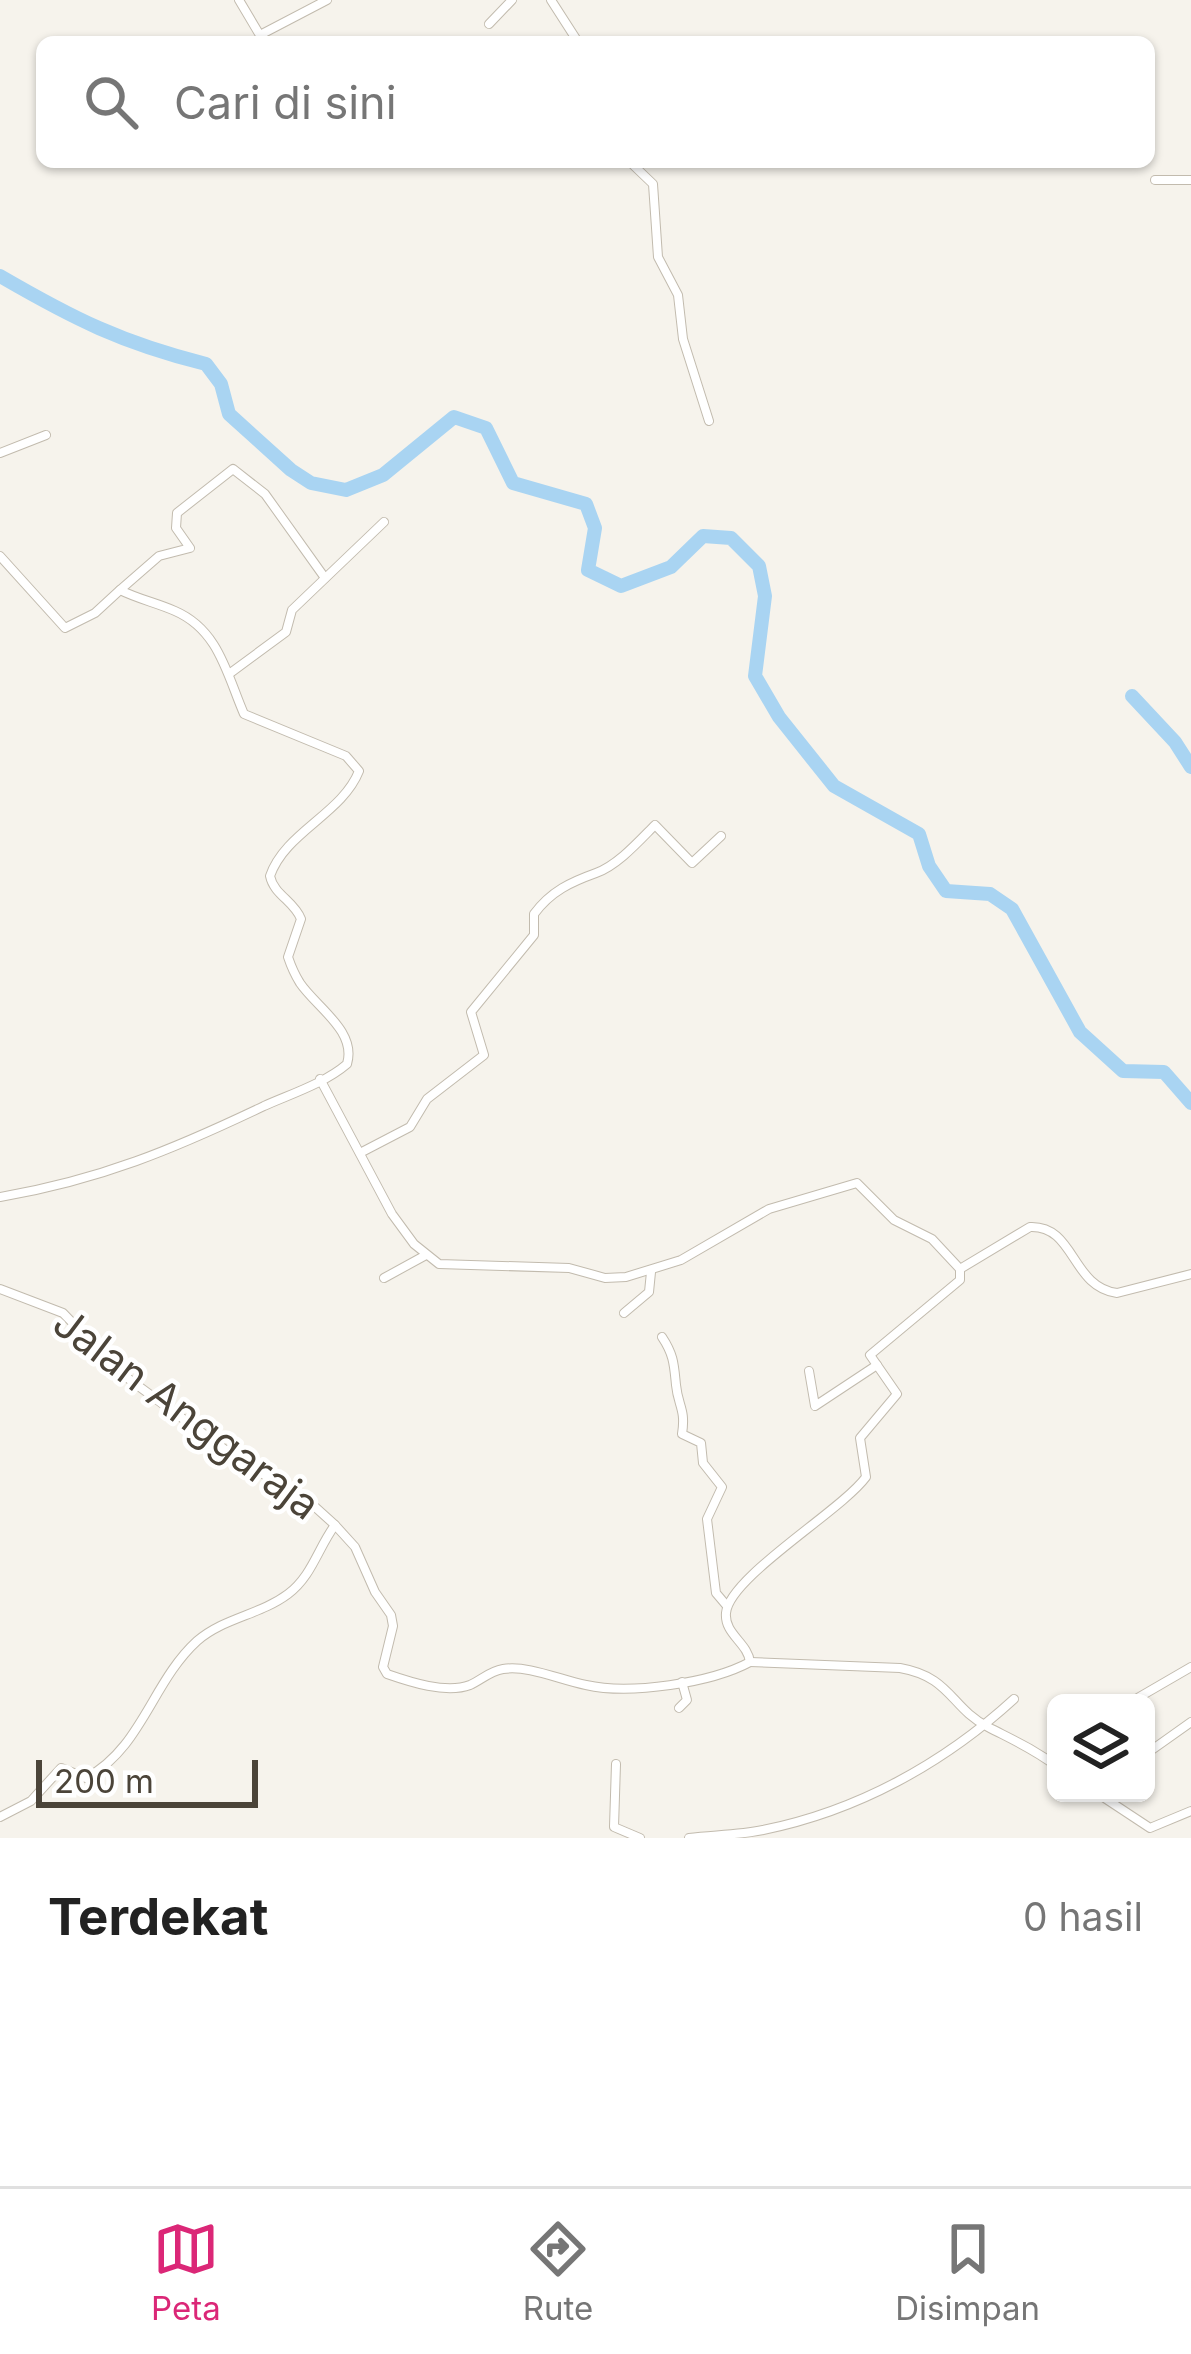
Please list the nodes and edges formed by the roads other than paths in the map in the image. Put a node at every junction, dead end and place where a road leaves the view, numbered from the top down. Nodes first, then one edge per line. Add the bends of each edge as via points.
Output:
1 (238, 0) edge
2 (327, 0) edge
3 (512, 0) edge
4 (551, 0) edge
5 (489, 24) dead end
6 (260, 36) edge
7 (267, 36) edge
8 (574, 36) edge
9 (636, 168) edge
10 (1155, 180) dead end
11 (1191, 183) edge
12 (709, 421) dead end
13 (46, 435) dead end
14 (0, 453) edge
15 (384, 522) dead end
16 (0, 556) edge
17 (325, 578) junction
18 (120, 590) junction
19 (229, 674) junction
20 (722, 836) dead end
21 (320, 1079) junction
22 (360, 1153) junction
23 (0, 1197) edge
24 (426, 1255) junction
25 (960, 1269) junction
26 (651, 1272) junction
27 (1191, 1274) edge
28 (384, 1278) dead end
29 (0, 1288) edge
30 (624, 1312) dead end
31 (662, 1337) dead end
32 (877, 1366) junction
33 (809, 1371) dead end
34 (335, 1525) junction
35 (727, 1606) junction
36 (751, 1662) junction
37 (1191, 1667) edge
38 (682, 1682) junction
39 (1144, 1694) edge
40 (1014, 1699) dead end
41 (679, 1708) dead end
42 (1191, 1722) edge
43 (985, 1726) junction
44 (1155, 1748) edge
45 (1047, 1755) edge
46 (1045, 1757) joint
47 (616, 1764) dead end
48 (1110, 1802) edge
49 (1191, 1811) edge
50 (0, 1817) edge
51 (640, 1838) edge
52 (689, 1838) edge

1 - 6 street
2 - 7 street
3 - 5 street
4 - 8 street
9 - 12 street via 653,184 658,257 678,295
10 - 11 street
13 - 14 street
15 - 17 street
16 - 18 street via 65,628
17 - 18 street via 269,498 233,469 176,515 190,548 159,556
17 - 19 street via 289,614 286,632
18 - 19 street via 197,624
19 - 21 street via 244,714 329,748 359,771 270,876 301,919 288,957 297,980 336,1022 350,1053 342,1069
20 - 22 street via 692,863 656,825 599,872 552,894 534,914 534,935 471,1012 484,1054 429,1098 410,1127
21 - 22 street
21 - 23 street via 120,1168
22 - 24 street via 392,1214
24 - 26 street via 440,1264 569,1268 605,1278
24 - 28 street
25 - 26 street via 932,1239 894,1220 852,1183 770,1209
25 - 27 street via 1039,1226 1053,1231 1090,1283 1105,1291
25 - 32 street via 960,1280 874,1348
26 - 30 street via 649,1292
29 - 34 street, Jalan Anggaraja via 63,1312 122,1374
31 - 35 street via 675,1360 682,1434 701,1443 703,1463 722,1486 707,1519 716,1593
32 - 33 street via 814,1406
32 - 35 street via 897,1394 860,1438 866,1477
34 - 38 street, Jalan Anggaraja via 392,1615 387,1675 458,1688 504,1669 593,1687
34 - 50 street via 289,1593 197,1642 136,1735 107,1764 86,1778 61,1768 31,1801
35 - 36 street via 726,1622
36 - 38 street, Jalan Anggaraja
36 - 43 street, Jalan Anggaraja via 912,1670 934,1678
37 - 39 street
38 - 41 street via 686,1700
40 - 43 street
42 - 44 street
43 - 46 street, Jalan Anggaraja
43 - 52 street via 913,1777 845,1808 759,1832
45 - 46 street
47 - 51 street via 614,1827
48 - 49 street via 1150,1828

